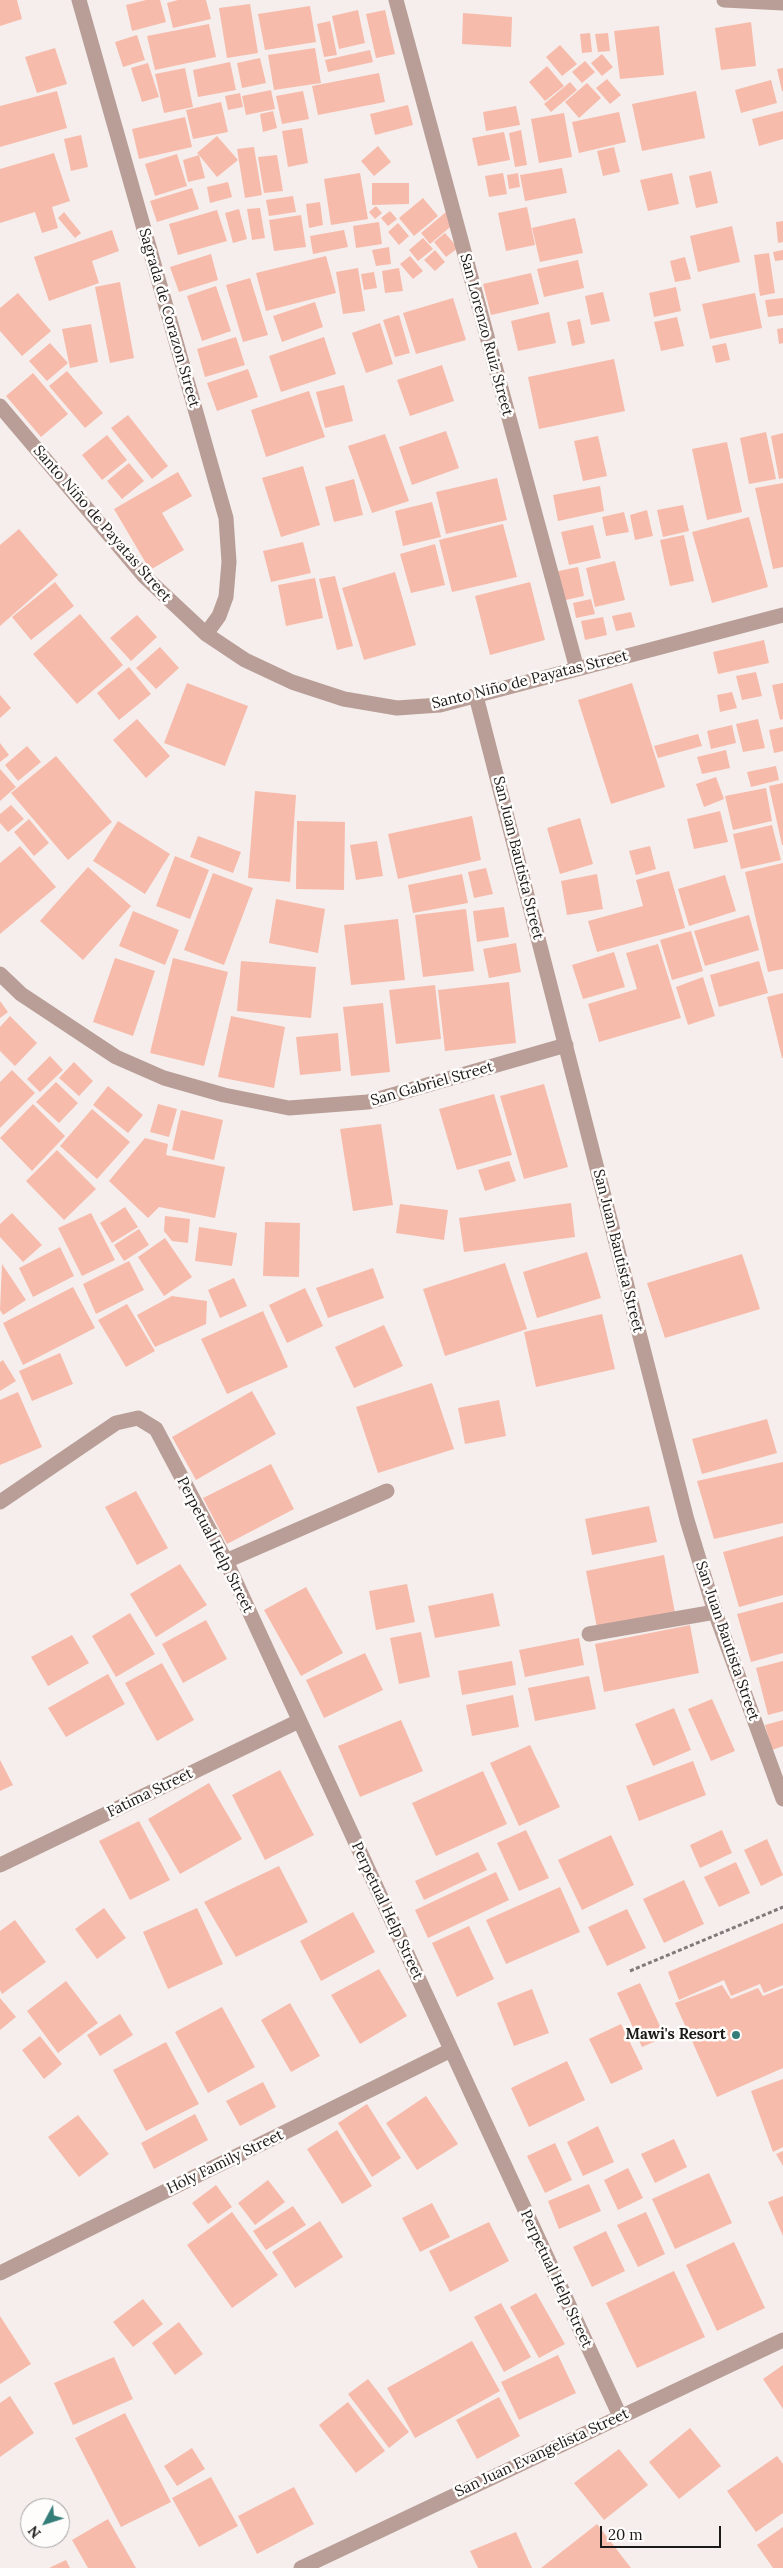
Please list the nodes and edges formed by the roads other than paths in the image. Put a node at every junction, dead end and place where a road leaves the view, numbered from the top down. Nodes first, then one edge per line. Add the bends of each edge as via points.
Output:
1 (79, 0) edge
2 (396, 0) edge
3 (724, 0) edge
4 (783, 3) edge
5 (0, 406) edge
6 (783, 615) edge
7 (206, 634) junction
8 (577, 669) junction
9 (476, 696) junction
10 (0, 974) edge
11 (566, 1045) junction
12 (387, 1491) dead end
13 (0, 1502) edge
14 (226, 1561) junction
15 (715, 1612) junction
16 (589, 1634) dead end
17 (299, 1721) junction
18 (783, 1799) edge
19 (0, 1865) edge
20 (451, 2050) junction
21 (0, 2273) edge
22 (783, 2340) edge
23 (620, 2416) junction
24 (301, 2568) edge

1 - 7 street, Sagrada de Corazon Street via 226,518 229,562 226,597 219,616
2 - 8 street, San Lorenzo Ruiz Street
3 - 4 street
5 - 7 street, Santo Niño de Payatas Street via 144,576
6 - 8 street, Santo Niño de Payatas Street
7 - 9 street, Santo Niño de Payatas Street via 245,660 292,682 344,699 397,708 440,705
8 - 9 street, Santo Niño de Payatas Street
9 - 11 street, San Juan Bautista Street
10 - 11 street, San Gabriel Street via 21,994 116,1057 164,1078 224,1095 289,1108 368,1102
11 - 15 street, San Juan Bautista Street via 687,1520
12 - 14 street
13 - 14 street, Perpetual Help Street via 116,1423 138,1418 156,1429
14 - 17 street, Perpetual Help Street
15 - 16 street
15 - 18 street, San Juan Bautista Street
17 - 19 street, Fatima Street
17 - 20 street, Perpetual Help Street
20 - 21 street, Holy Family Street
20 - 23 street, Perpetual Help Street
22 - 23 street, San Juan Evangelista Street
23 - 24 street, San Juan Evangelista Street

